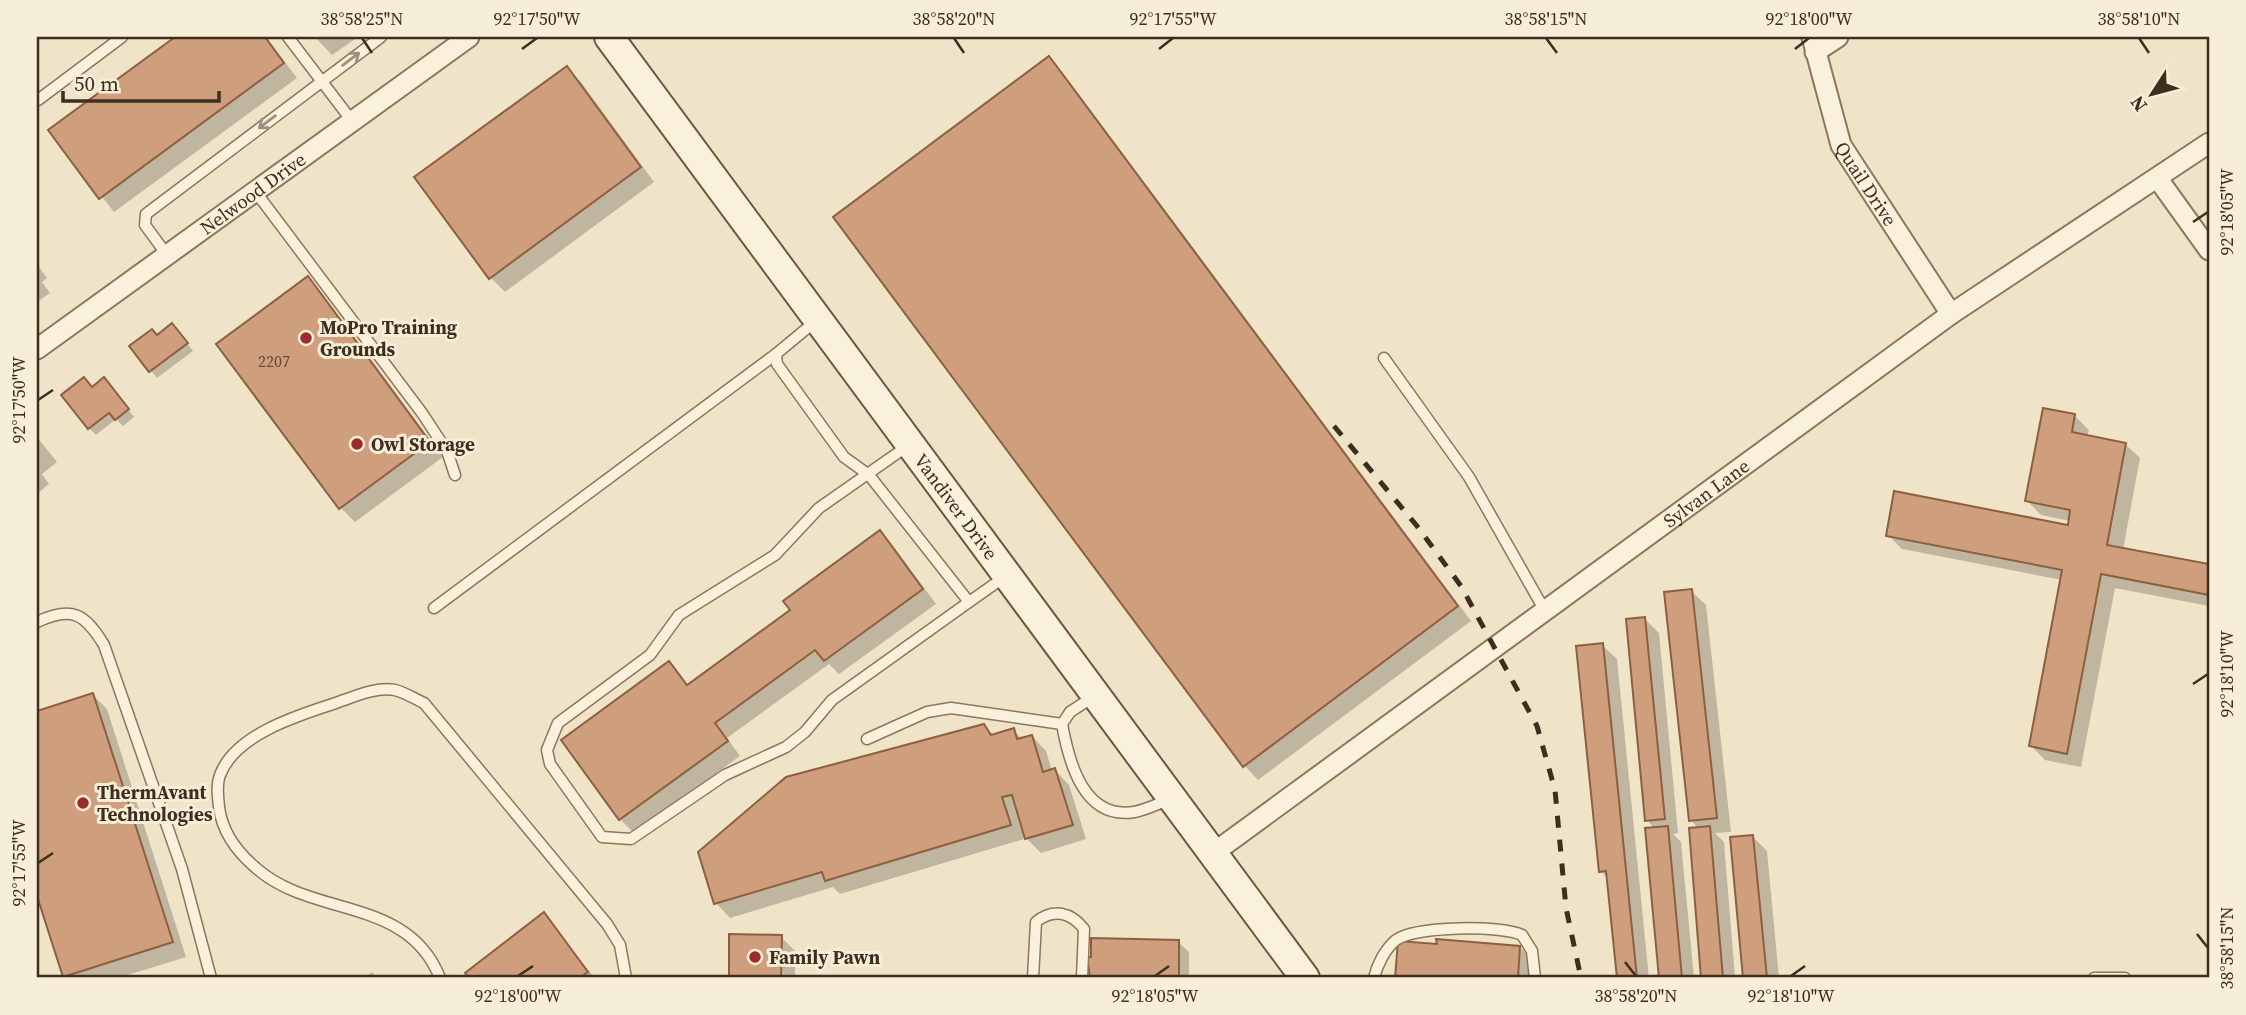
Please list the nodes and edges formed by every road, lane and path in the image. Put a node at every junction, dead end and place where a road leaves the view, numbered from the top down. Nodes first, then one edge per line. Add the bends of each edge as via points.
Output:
1 (122, 37) edge
2 (288, 37) edge
3 (381, 37) edge
4 (469, 37) edge
5 (608, 37) edge
6 (1838, 37) edge
7 (1813, 44) edge
8 (321, 81) junction
9 (38, 100) edge
10 (352, 121) junction
11 (2209, 143) edge
12 (2158, 179) junction
13 (255, 191) junction
14 (2209, 250) edge
15 (167, 255) junction
16 (1951, 314) junction
17 (818, 320) junction
18 (37, 349) edge
19 (776, 354) junction
20 (1384, 358) dead end
21 (910, 445) junction
22 (455, 475) dead end
23 (869, 475) junction
24 (1007, 576) junction
25 (968, 602) junction
26 (434, 608) dead end
27 (1545, 611) junction
28 (37, 622) edge
29 (1095, 696) junction
30 (1062, 724) junction
31 (867, 739) dead end
32 (1171, 799) junction
33 (1212, 854) junction
34 (211, 978) edge
35 (440, 978) edge
36 (626, 978) edge
37 (1033, 978) edge
38 (1082, 978) edge
39 (1304, 978) edge
40 (1374, 978) edge
41 (1535, 978) edge
42 (2094, 978) edge
43 (2125, 978) edge

1 - 9 lane
2 - 8 lane
8 -> 3 lane
4 - 10 street, Nelwood Drive
5 - 17 main road, Vandiver Drive
6 - 7 street
7 - 16 street, Quail Drive via 1841,145
8 - 10 lane
8 -> 15 lane via 146,214 145,225
10 - 13 street, Nelwood Drive
11 - 12 street, Sylvan Lane
12 - 14 street
12 - 16 street, Sylvan Lane
13 - 15 street, Nelwood Drive
13 - 22 lane via 422,413 447,451
15 - 18 street, Nelwood Drive
16 - 27 street, Sylvan Lane
17 - 19 lane
17 - 21 main road, Vandiver Drive
19 - 23 lane via 777,364 844,457
19 - 26 lane
20 - 27 lane via 1469,477
21 - 23 lane
21 - 24 main road, Vandiver Drive
23 - 25 lane
23 - 25 lane via 819,508 775,555 679,615 650,655 558,723 547,750 550,764 602,837 631,839 725,775 786,747 806,732 832,700
24 - 25 lane
24 - 29 main road, Vandiver Drive
27 - 33 street, Sylvan Lane
28 - 34 lane via 72,613 90,622 104,645 182,869
29 - 30 lane via 1070,712
29 - 32 main road, Vandiver Drive
30 - 31 lane via 951,708 927,712
30 - 32 lane via 1075,770 1085,792 1098,805 1115,813 1136,812
32 - 33 main road, Vandiver Drive
33 - 39 main road, Vandiver Drive
35 - 36 lane via 434,962 411,937 372,914 299,894 257,869 226,836 217,793 219,777 240,748 289,722 374,691 394,689 424,703 607,924 620,945
37 - 38 lane via 1036,922 1057,913 1070,915 1084,929
40 - 41 lane via 1396,940 1414,933 1490,929 1522,935 1532,951
42 - 43 lane

